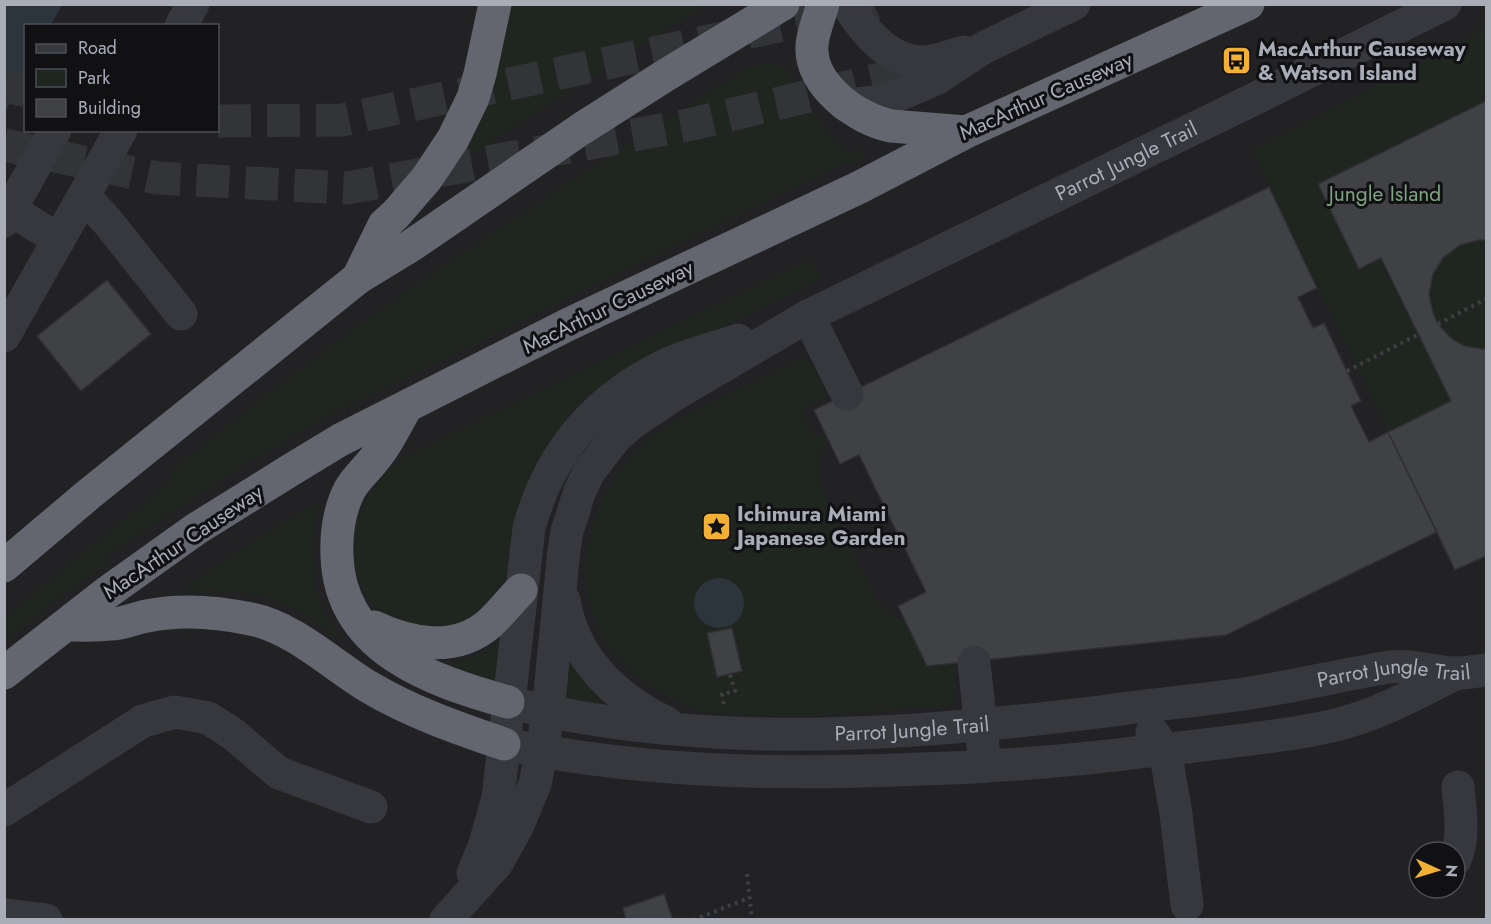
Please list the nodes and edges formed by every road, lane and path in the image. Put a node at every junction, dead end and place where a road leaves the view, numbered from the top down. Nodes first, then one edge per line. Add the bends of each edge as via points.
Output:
1 (193, 4) edge
2 (495, 4) edge
3 (783, 4) edge
4 (823, 4) edge
5 (847, 4) edge
6 (1074, 4) edge
7 (1248, 4) edge
8 (1445, 4) edge
9 (182, 24) edge
10 (983, 48) junction
11 (845, 105) junction
12 (54, 132) edge
13 (120, 132) edge
14 (966, 132) junction
15 (84, 196) junction
16 (8, 215) edge
17 (59, 240) junction
18 (358, 278) junction
19 (1486, 299) edge
20 (181, 314) dead end
21 (808, 316) junction
22 (1438, 324) dead end
23 (1419, 334) dead end
24 (4, 336) edge
25 (1347, 371) dead end
26 (847, 394) dead end
27 (407, 406) junction
28 (4, 566) edge
29 (561, 582) junction
30 (521, 590) junction
31 (355, 618) junction
32 (66, 625) junction
33 (975, 662) dead end
34 (1472, 672) edge
35 (4, 673) edge
36 (730, 675) dead end
37 (508, 702) junction
38 (725, 705) dead end
39 (1118, 709) junction
40 (548, 712) junction
41 (981, 726) junction
42 (682, 730) junction
43 (504, 744) junction
44 (1165, 750) junction
45 (542, 752) junction
46 (985, 766) junction
47 (1458, 786) dead end
48 (371, 807) dead end
49 (4, 810) edge
50 (1460, 840) edge
51 (747, 874) dead end
52 (750, 898) junction
53 (1187, 905) dead end
54 (453, 911) edge
55 (4, 915) edge
56 (46, 920) edge
57 (693, 920) edge
58 (752, 920) edge

1 - 9 street
2 - 18 highway via 473,98 453,139 427,178 384,225
3 - 18 highway via 581,129
4 - 11 highway via 812,46 813,59 824,83
5 - 10 street via 875,41 911,61 931,61
6 - 10 street
7 - 14 highway, MacArthur Causeway
8 - 21 street, Parrot Jungle Trail
10 - 11 street via 920,86 888,99
11 - 14 highway via 885,125
12 - 16 street
13 - 15 street
14 - 27 highway, MacArthur Causeway
15 - 17 street
15 - 20 street
16 - 17 street
17 - 24 street
18 - 28 highway
19 - 22 path
21 - 26 street
21 - 29 street, Parrot Jungle Trail via 661,403 615,438 589,472 579,493 567,531
21 - 30 street, Parrot Jungle Trail via 669,364 629,387 592,416 563,451 541,490 529,528
23 - 25 path
27 - 31 highway via 376,457 350,489 338,525 337,563
27 - 32 highway, MacArthur Causeway via 330,446 196,529
29 - 40 street, Parrot Jungle Trail
29 - 42 street via 570,625 587,660 600,676 643,711
30 - 31 highway via 494,620 475,634 446,642 411,641
30 - 37 street, Parrot Jungle Trail
31 - 37 highway via 377,644 434,678
32 - 35 highway, MacArthur Causeway
32 - 43 highway via 114,624 148,615 188,612 253,619 288,633 396,702
33 - 41 street
34 - 39 street, Parrot Jungle Trail via 1393,666 1258,692
34 - 44 street, Parrot Jungle Trail via 1339,724
36 - 38 path via 735,691 722,694
37 - 40 street, Parrot Jungle Trail
37 - 43 street, Parrot Jungle Trail
39 - 41 street, Parrot Jungle Trail
39 - 44 street via 1150,730
40 - 42 street, Parrot Jungle Trail
40 - 45 street, Parrot Jungle Trail
41 - 42 street, Parrot Jungle Trail via 839,735
41 - 46 street
43 - 45 street, Parrot Jungle Trail
43 - 54 street via 498,798 484,847
44 - 46 street, Parrot Jungle Trail
44 - 53 street
45 - 46 street, Parrot Jungle Trail via 647,765 770,772
45 - 54 street via 535,784 497,863
47 - 50 street
48 - 49 street via 279,773 208,718 175,712 143,722
51 - 52 path
52 - 57 path
52 - 58 path
55 - 56 street

